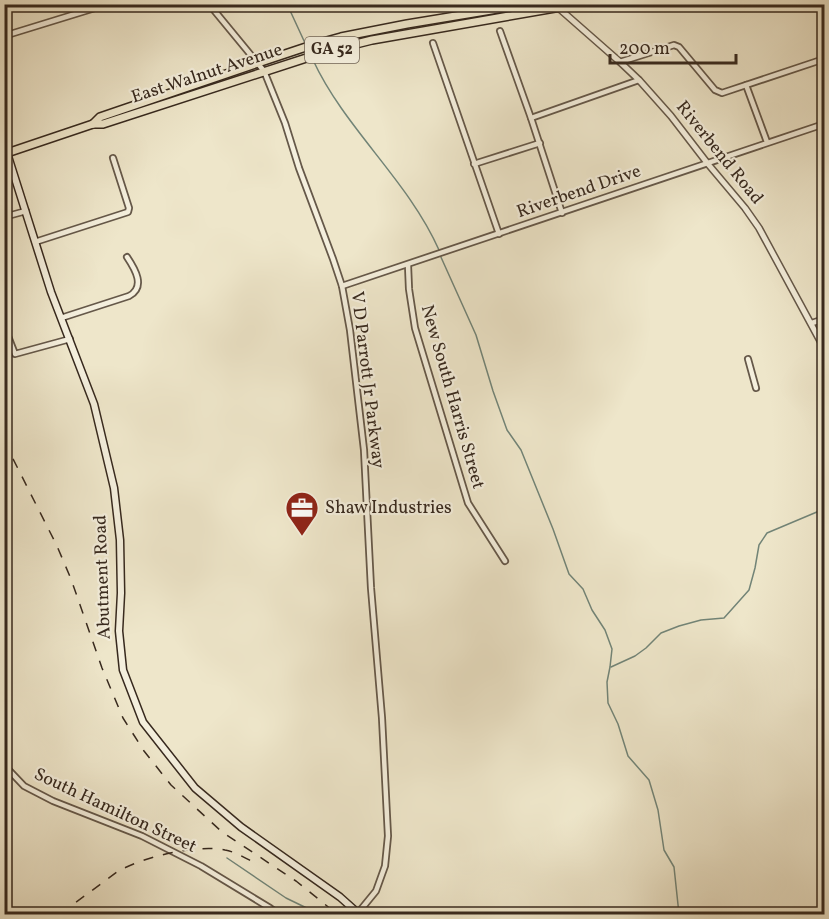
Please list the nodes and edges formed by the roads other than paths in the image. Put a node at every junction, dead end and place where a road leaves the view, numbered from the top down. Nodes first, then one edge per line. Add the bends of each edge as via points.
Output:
1 (108, 4) edge
2 (211, 4) edge
3 (528, 4) edge
4 (578, 4) edge
5 (556, 7) edge
6 (500, 31) dead end
7 (4, 36) edge
8 (433, 43) dead end
9 (825, 59) edge
10 (621, 62) junction
11 (258, 63) junction
12 (264, 71) junction
13 (639, 80) junction
14 (746, 85) junction
15 (531, 118) junction
16 (93, 124) junction
17 (825, 124) edge
18 (767, 142) junction
19 (4, 143) edge
20 (540, 143) junction
21 (6, 153) edge
22 (113, 158) dead end
23 (474, 164) junction
24 (708, 164) junction
25 (26, 211) junction
26 (562, 213) junction
27 (4, 217) edge
28 (499, 234) junction
29 (35, 242) junction
30 (127, 257) dead end
31 (408, 265) junction
32 (342, 286) junction
33 (61, 318) junction
34 (825, 319) edge
35 (812, 323) junction
36 (4, 326) edge
37 (70, 339) junction
38 (825, 348) edge
39 (748, 359) dead end
40 (756, 388) dead end
41 (505, 561) dead end
42 (4, 765) edge
43 (358, 914) edge
44 (278, 915) edge

1 - 7 street
2 - 11 street, V D Parrott Jr Parkway
3 - 11 main road, East Walnut Avenue / GA 52 via 365,32
4 - 5 main road, East Walnut Avenue / GA 52
5 - 10 street, Riverbend Road
5 - 12 main road, East Walnut Avenue / GA 52 via 372,40
6 - 15 street
8 - 23 street
9 - 14 street
10 - 13 street, Riverbend Road
10 - 14 street via 674,45 719,93
11 - 12 street, V D Parrott Jr Parkway
11 - 16 main road, East Walnut Avenue / GA 52 via 100,117
12 - 16 main road, East Walnut Avenue / GA 52
12 - 32 street, V D Parrott Jr Parkway
13 - 15 street
13 - 24 street, Riverbend Road
14 - 18 street
15 - 20 street
16 - 21 main road, East Walnut Avenue / GA 52
17 - 18 street, Riverbend Drive
18 - 24 street, Riverbend Drive
19 - 21 main road
20 - 23 street
20 - 26 street
21 - 25 main road, Abutment Road
22 - 29 street via 128,212
23 - 28 street
24 - 26 street, Riverbend Drive
24 - 35 street, Riverbend Road via 759,228
25 - 27 street
25 - 29 main road, Abutment Road
26 - 28 street, Riverbend Drive
28 - 31 street, Riverbend Drive
29 - 33 main road, Abutment Road
30 - 33 street via 138,283 135,292
31 - 32 street, Riverbend Drive
31 - 41 street, New South Harris Street via 415,328 468,503
32 - 43 street, V D Parrott Jr Parkway via 364,450 388,836 385,866 376,891
33 - 37 main road, Abutment Road
34 - 35 street
35 - 38 street, Riverbend Road
36 - 37 street via 15,354
37 - 43 main road, Abutment Road via 94,404 114,488 120,540 119,631 123,670 143,722 195,788
39 - 40 street
42 - 44 street, South Hamilton Street via 24,786 142,836 201,866

